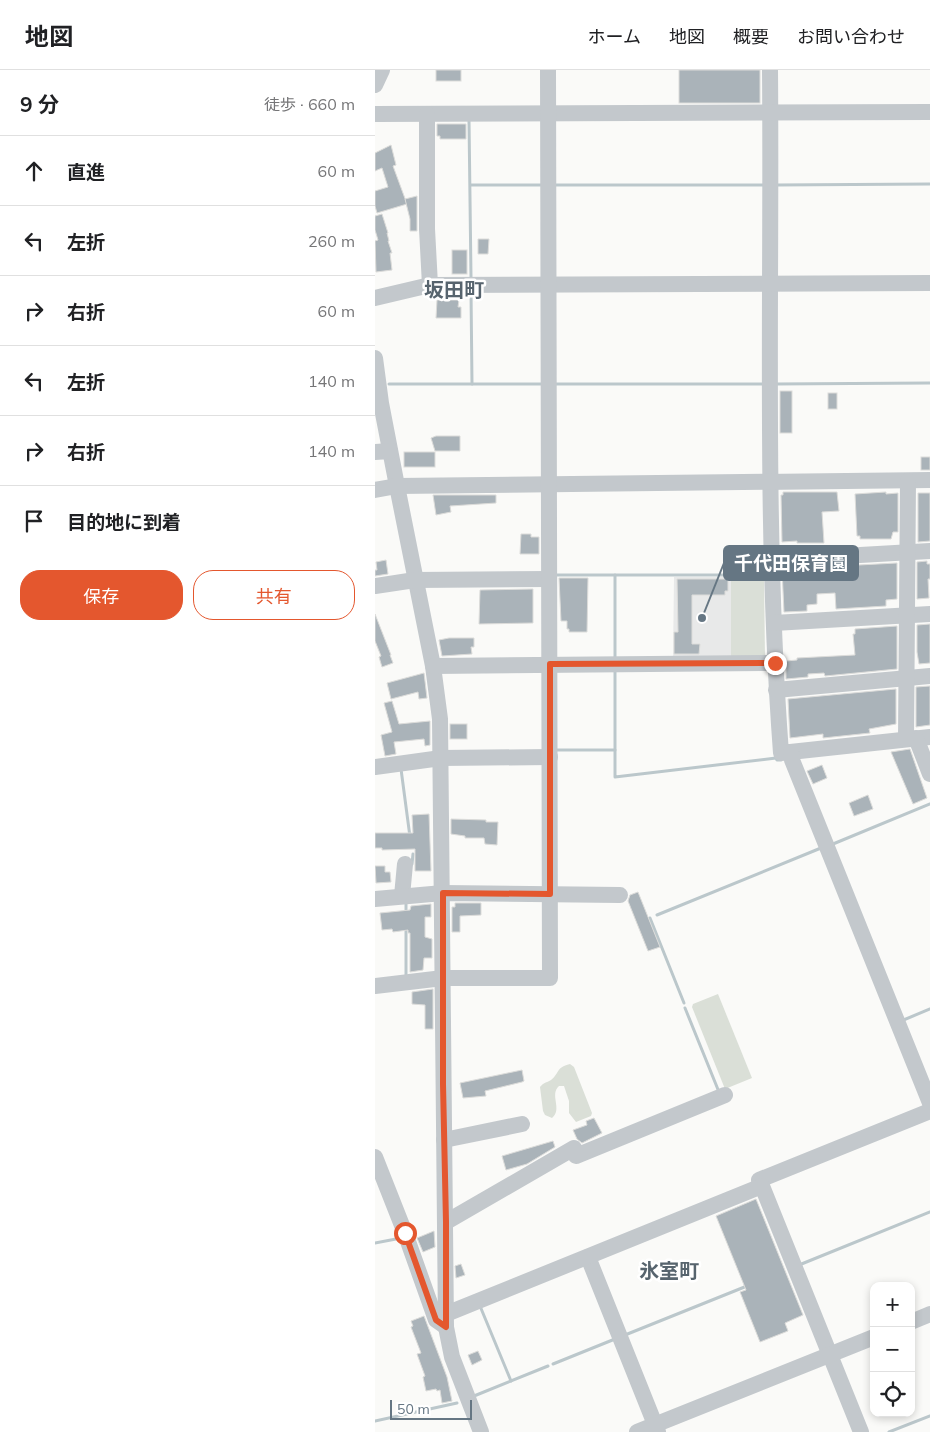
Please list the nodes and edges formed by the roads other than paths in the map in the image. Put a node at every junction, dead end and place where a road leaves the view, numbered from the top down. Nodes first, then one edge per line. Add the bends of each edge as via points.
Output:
1 (382, 70) edge
2 (548, 70) edge
3 (770, 70) edge
4 (375, 84) edge
5 (770, 112) junction
6 (930, 112) edge
7 (375, 114) edge
8 (427, 114) junction
9 (548, 114) junction
10 (549, 283) junction
11 (770, 283) junction
12 (930, 283) edge
13 (430, 285) junction
14 (375, 298) edge
15 (375, 358) edge
16 (378, 403) edge
17 (383, 452) edge
18 (930, 480) edge
19 (908, 481) junction
20 (549, 483) junction
21 (771, 483) junction
22 (397, 486) junction
23 (375, 490) edge
24 (930, 551) edge
25 (908, 552) junction
26 (773, 560) junction
27 (549, 579) junction
28 (415, 580) junction
29 (375, 586) edge
30 (930, 614) edge
31 (907, 615) junction
32 (775, 623) junction
33 (775, 663) junction
34 (550, 664) junction
35 (433, 666) junction
36 (930, 676) edge
37 (907, 678) junction
38 (776, 690) junction
39 (917, 738) edge
40 (791, 752) junction
41 (550, 757) junction
42 (441, 758) junction
43 (375, 767) edge
44 (930, 774) edge
45 (405, 864) dead end
46 (443, 893) junction
47 (550, 894) junction
48 (620, 894) dead end
49 (402, 896) junction
50 (375, 900) edge
51 (443, 978) junction
52 (375, 986) edge
53 (725, 1095) dead end
54 (930, 1104) edge
55 (930, 1111) edge
56 (522, 1124) dead end
57 (444, 1140) junction
58 (375, 1156) edge
59 (759, 1180) dead end
60 (446, 1222) junction
61 (588, 1256) junction
62 (930, 1314) edge
63 (446, 1320) junction
64 (915, 1320) edge
65 (870, 1339) edge
66 (830, 1355) junction
67 (657, 1428) edge
68 (481, 1432) edge
69 (637, 1432) edge
70 (861, 1432) edge

1 - 4 street
2 - 9 street
3 - 5 street
5 - 6 street
5 - 9 street
5 - 11 street
7 - 8 street
8 - 9 street
8 - 13 street
9 - 10 street
10 - 11 street
10 - 13 street
10 - 20 street
11 - 12 street
11 - 21 street
13 - 14 street
15 - 16 street
16 - 17 street
17 - 22 street
18 - 19 street
19 - 21 street
19 - 25 street
20 - 21 street
20 - 22 street
20 - 27 street
21 - 26 street
22 - 23 street
22 - 28 street
24 - 25 street
25 - 26 street
25 - 31 street
26 - 32 street
27 - 28 street
27 - 34 street
28 - 29 street
28 - 35 street
30 - 31 street
31 - 32 street
31 - 37 street
32 - 33 street
33 - 34 street
33 - 38 street
34 - 35 street
34 - 41 street
35 - 42 street
36 - 37 street
37 - 38 street
37 - 39 street
38 - 40 street via 781,753
39 - 40 street
39 - 44 street
40 - 54 street
41 - 42 street
41 - 47 street
42 - 43 street
42 - 46 street
45 - 49 street
46 - 47 street
46 - 49 street
46 - 51 street
47 - 48 street
47 - 51 street via 550,978
49 - 50 street
51 - 52 street
51 - 57 street
53 - 60 street via 576,1156 574,1148
55 - 59 street
56 - 57 street
57 - 60 street
58 - 63 street via 436,1320
60 - 63 street
61 - 63 street
61 - 66 street via 762,1186
61 - 67 street
62 - 64 street
63 - 68 street via 453,1357
65 - 66 street
66 - 67 street
66 - 70 street
67 - 69 street

